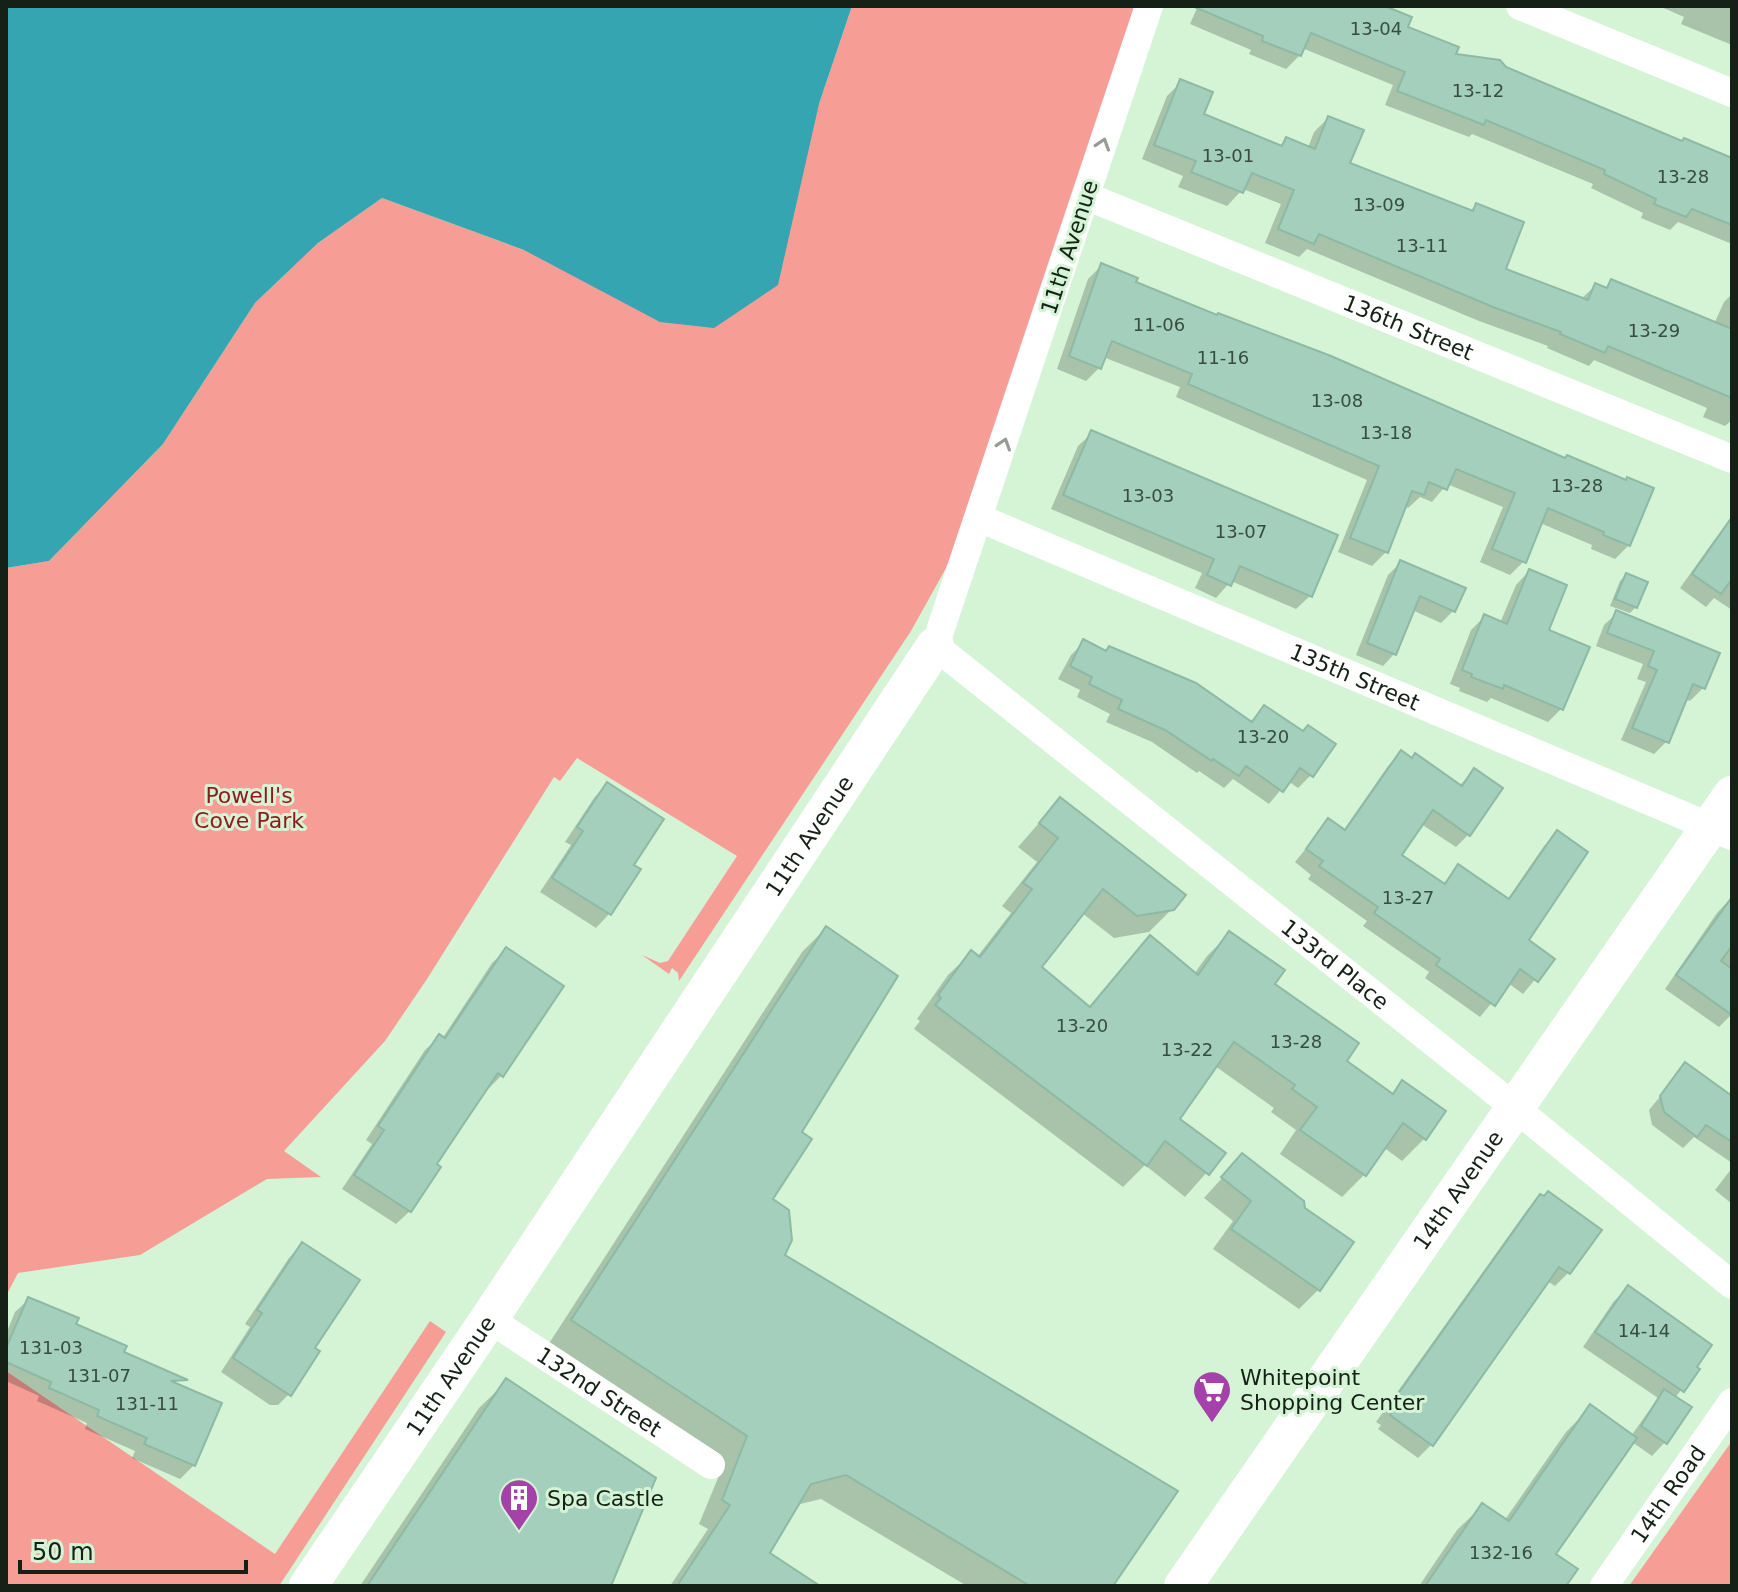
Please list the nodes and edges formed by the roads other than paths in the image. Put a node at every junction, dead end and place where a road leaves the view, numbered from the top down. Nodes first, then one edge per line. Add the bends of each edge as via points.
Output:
1 (1149, 6) edge
2 (1520, 6) edge
3 (1732, 93) edge
4 (1086, 196) junction
5 (1732, 459) edge
6 (979, 518) junction
7 (935, 646) junction
8 (1732, 795) edge
9 (1721, 831) edge
10 (1514, 1108) junction
11 (1732, 1285) edge
12 (489, 1319) junction
13 (1732, 1402) edge
14 (711, 1465) dead end
15 (308, 1586) edge
16 (1183, 1586) edge
17 (1604, 1586) edge

4 -> 1 street, 11th Avenue
2 - 3 street
4 - 5 street, 136th Street
6 -> 4 street, 11th Avenue
6 - 7 street, 11th Avenue
6 - 9 street, 135th Street
7 - 10 street, 133rd Place
7 - 12 street, 11th Avenue
8 - 9 street, 14th Avenue
9 - 10 street, 14th Avenue
10 - 11 street, 133rd Place
10 - 16 street, 14th Avenue
12 - 14 street, 132nd Street
12 - 15 street, 11th Avenue
13 - 17 street, 14th Road

